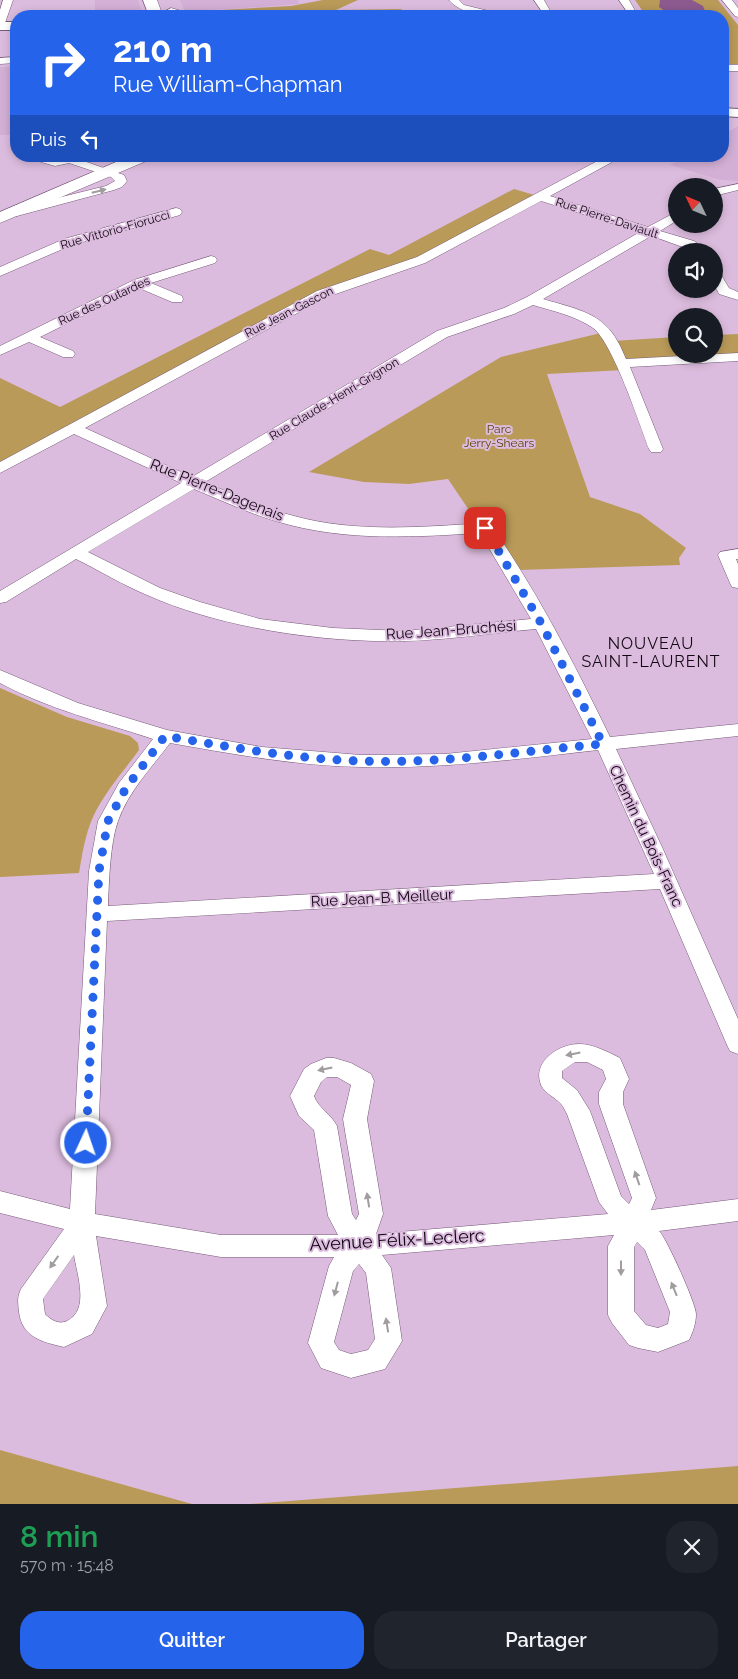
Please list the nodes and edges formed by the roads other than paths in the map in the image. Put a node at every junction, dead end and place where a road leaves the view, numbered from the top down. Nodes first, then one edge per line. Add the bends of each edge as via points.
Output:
1 (8, 0) edge
2 (727, 0) edge
3 (457, 3) edge
4 (479, 10) edge
5 (738, 14) edge
6 (0, 25) edge
7 (80, 162) edge
8 (112, 162) edge
9 (126, 162) edge
10 (604, 162) edge
11 (101, 170) junction
12 (738, 188) edge
13 (723, 190) edge
14 (541, 197) junction
15 (3, 212) edge
16 (176, 212) dead end
17 (668, 221) edge
18 (650, 232) junction
19 (687, 243) edge
20 (211, 260) dead end
21 (0, 272) edge
22 (139, 283) junction
23 (723, 289) edge
24 (738, 296) edge
25 (177, 299) dead end
26 (532, 300) junction
27 (29, 337) junction
28 (0, 351) edge
29 (68, 354) dead end
30 (738, 357) edge
31 (621, 363) junction
32 (74, 428) junction
33 (656, 450) dead end
34 (0, 468) edge
35 (193, 483) junction
36 (485, 528) joint
37 (76, 553) junction
38 (732, 555) edge
39 (738, 583) edge
40 (0, 598) edge
41 (541, 623) junction
42 (0, 676) edge
43 (738, 730) edge
44 (165, 736) junction
45 (603, 744) junction
46 (667, 882) junction
47 (97, 914) junction
48 (738, 1045) edge
49 (0, 1202) edge
50 (738, 1210) edge
51 (82, 1222) junction
52 (634, 1223) junction
53 (358, 1246) junction

1 - 6 street
2 - 5 street
3 - 4 street
7 - 11 street
8 - 11 main road
9 - 11 main road
10 - 14 street, Rue Jean-Gascon
11 - 15 main road
12 - 13 street
14 - 18 street, Rue Pierre-Daviault
14 - 32 street, Rue Jean-Gascon via 421,260 322,294
16 - 21 street, Rue Vittorio-Fiorucci via 68,242
17 - 18 street, Rue Claude-Henri-Grignon
18 - 19 street, Rue Pierre-Daviault
18 - 26 street, Rue Claude-Henri-Grignon
20 - 22 street, Rue des Outardes
22 - 25 street
22 - 27 street, Rue des Outardes
23 - 24 street
26 - 31 street via 600,326
26 - 35 street, Rue Claude-Henri-Grignon via 442,334
27 - 28 street, Rue des Outardes
27 - 29 street
30 - 31 street
31 - 33 street
32 - 34 street, Rue Jean-Gascon
32 - 35 street, Rue Pierre-Dagenais
35 - 36 street, Rue Pierre-Dagenais via 293,521 343,529 405,533
35 - 37 street, Rue Claude-Henri-Grignon
36 - 41 street, Chemin du Bois-Franc
37 - 40 street, Rue Claude-Henri-Grignon
37 - 41 street, Rue Jean-Bruchési via 154,592 259,624 332,634 404,636
38 - 39 street
41 - 45 street, Chemin du Bois-Franc
42 - 44 street via 72,707
43 - 45 street
44 - 45 street via 262,752 361,761 445,760
44 - 47 street via 126,788 108,821 99,871
45 - 46 street, Chemin du Bois-Franc
46 - 47 street, Rue Jean-B. Meilleur
46 - 48 street, Chemin du Bois-Franc
47 - 51 street
49 - 51 street, Avenue Félix-Leclerc
50 - 52 street, Avenue Félix-Leclerc
51 - 53 street, Avenue Félix-Leclerc via 221,1246
52 -> 52 street via 644,1198 611,1104 611,1092 618,1079 612,1064 577,1052 562,1056 551,1068 551,1082 569,1097 578,1111 611,1202
52 - 53 street, Avenue Félix-Leclerc
53 -> 53 street via 371,1214 356,1119 363,1081 348,1071 332,1067 316,1071 307,1081 302,1096 306,1108 325,1126 340,1216

